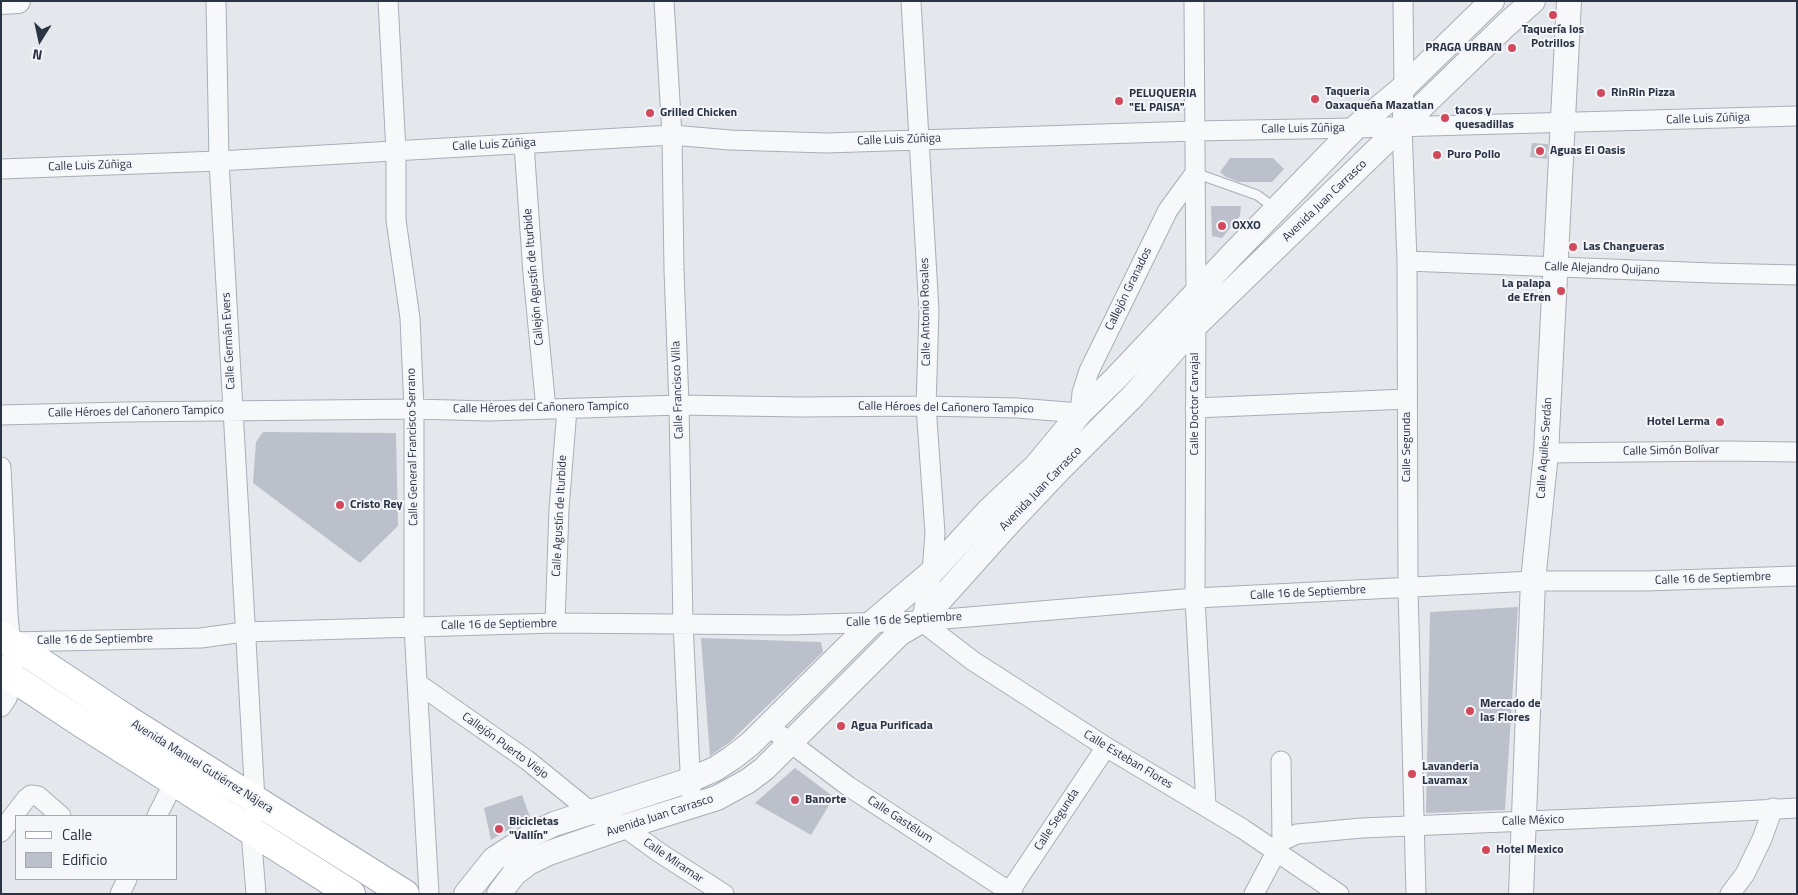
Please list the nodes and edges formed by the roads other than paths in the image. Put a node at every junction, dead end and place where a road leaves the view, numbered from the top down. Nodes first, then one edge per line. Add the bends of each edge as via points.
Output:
1 (18, 1) edge
2 (216, 1) edge
3 (388, 1) edge
4 (664, 1) edge
5 (911, 1) edge
6 (1194, 1) edge
7 (1403, 1) edge
8 (1533, 1) edge
9 (1569, 1) edge
10 (1, 2) edge
11 (1489, 4) edge
12 (1506, 25) junction
13 (1404, 87) junction
14 (1797, 116) edge
15 (1562, 122) junction
16 (1402, 126) junction
17 (1356, 128) junction
18 (1195, 131) junction
19 (672, 135) junction
20 (920, 139) junction
21 (524, 144) junction
22 (396, 151) junction
23 (219, 161) junction
24 (1, 168) edge
25 (1195, 173) junction
26 (1276, 209) junction
27 (1296, 229) junction
28 (1406, 261) junction
29 (1555, 267) junction
30 (1797, 275) edge
31 (1196, 293) junction
32 (1195, 326) junction
33 (1407, 399) junction
34 (679, 405) junction
35 (926, 406) junction
36 (1195, 408) junction
37 (414, 409) junction
38 (546, 409) junction
39 (567, 409) junction
40 (233, 410) junction
41 (1080, 412) junction
42 (1, 415) edge
43 (1098, 430) junction
44 (1797, 452) edge
45 (1546, 453) junction
46 (1, 468) edge
47 (932, 572) junction
48 (1797, 576) edge
49 (1533, 581) junction
50 (1408, 588) junction
51 (1195, 598) junction
52 (922, 621) junction
53 (873, 622) junction
54 (556, 623) junction
55 (683, 623) junction
56 (414, 627) junction
57 (244, 632) junction
58 (6, 639) edge
59 (8, 674) edge
60 (417, 683) junction
61 (1, 707) edge
62 (768, 726) junction
63 (790, 743) junction
64 (1106, 747) junction
65 (1281, 761) dead end
66 (690, 780) junction
67 (174, 782) junction
68 (255, 800) junction
69 (693, 806) junction
70 (1206, 806) junction
71 (1774, 808) junction
72 (1797, 808) edge
73 (591, 812) junction
74 (60, 815) edge
75 (158, 815) edge
76 (1524, 821) junction
77 (624, 826) junction
78 (1414, 826) junction
79 (1, 832) edge
80 (252, 832) junction
81 (1280, 846) junction
82 (127, 880) edge
83 (1010, 893) edge
84 (120, 894) edge
85 (256, 894) edge
86 (352, 894) edge
87 (405, 894) edge
88 (429, 894) edge
89 (466, 894) edge
90 (499, 894) edge
91 (724, 894) edge
92 (1254, 894) edge
93 (1338, 894) edge
94 (1416, 894) edge
95 (1520, 894) edge
96 (1730, 894) edge

1 - 10 street
2 - 23 street, Calle Germán Evers
3 - 22 street, Calle General Francisco Serrano
4 - 19 street, Calle Francisco Villa
5 - 20 street, Calle Antonio Rosales
6 - 18 street, Calle Doctor Carvajal
7 - 13 street, Calle Segunda
8 - 12 street, Avenida Juan Carrasco
9 - 15 street, Calle Aquiles Serdán
11 - 12 street
11 - 13 street, Avenida Juan Carrasco
12 - 16 street, Avenida Juan Carrasco
13 - 16 street, Calle Segunda
13 - 17 street, Avenida Juan Carrasco
14 - 15 street, Calle Luis Zúñiga
15 - 16 street, Calle Luis Zúñiga
15 - 29 street, Calle Aquiles Serdán
16 - 17 street, Calle Luis Zúñiga
16 - 27 street, Avenida Juan Carrasco
16 - 28 street, Calle Segunda
17 - 18 street, Calle Luis Zúñiga
17 - 26 street, Avenida Juan Carrasco
18 - 20 street, Calle Luis Zúñiga
18 - 25 street, Calle Doctor Carvajal
19 - 20 street, Calle Luis Zúñiga via 826,143
19 - 21 street, Calle Luis Zúñiga
19 - 34 street, Calle Francisco Villa
20 - 35 street, Calle Antonio Rosales via 928,310
21 - 22 street, Calle Luis Zúñiga
21 - 38 street, Callejón Agustín de Iturbide
22 - 23 street, Calle Luis Zúñiga
22 - 37 street, Calle General Francisco Serrano via 396,220 410,318
23 - 24 street, Calle Luis Zúñiga
23 - 40 street, Calle Germán Evers
25 - 26 lane via 1256,195
25 - 31 street, Calle Doctor Carvajal
25 - 41 street, Callejón Granados via 1168,210 1089,371
26 - 27 street
26 - 31 street, Avenida Juan Carrasco
27 - 32 street, Avenida Juan Carrasco
28 - 29 street, Calle Alejandro Quijano
28 - 33 street, Calle Segunda
29 - 30 street, Calle Alejandro Quijano
29 - 45 street, Calle Aquiles Serdán
31 - 32 street, Calle Doctor Carvajal
31 - 41 street, Avenida Juan Carrasco
32 - 36 street, Calle Doctor Carvajal
32 - 43 street, Avenida Juan Carrasco
33 - 36 street
33 - 50 street, Calle Segunda
34 - 35 street, Calle Héroes del Cañonero Tampico
34 - 39 street, Calle Héroes del Cañonero Tampico
34 - 55 street, Calle Francisco Villa
35 - 41 street, Calle Héroes del Cañonero Tampico
35 - 47 street, Calle Antonio Rosales via 935,533
36 - 51 street, Calle Doctor Carvajal
37 - 38 street, Calle Héroes del Cañonero Tampico
37 - 40 street, Calle Héroes del Cañonero Tampico
37 - 56 street, Calle General Francisco Serrano
38 - 39 street, Calle Héroes del Cañonero Tampico
39 - 54 street, Calle Agustín de Iturbide via 559,509
40 - 42 street, Calle Héroes del Cañonero Tampico
40 - 57 street, Calle Germán Evers
41 - 43 street
41 - 47 street, Avenida Juan Carrasco via 1036,466 988,511
43 - 52 street, Avenida Juan Carrasco
44 - 45 street, Calle Simón Bolívar
45 - 49 street, Calle Aquiles Serdán
46 - 58 street
47 - 52 street, Calle Antonio Rosales
47 - 53 street, Avenida Juan Carrasco
48 - 49 street, Calle 16 de Septiembre
49 - 50 street, Calle 16 de Septiembre
49 - 76 street, Calle Aquiles Serdán
50 - 51 street, Calle 16 de Septiembre
50 - 78 street, Calle Segunda
51 - 52 street, Calle 16 de Septiembre
51 - 70 street, Calle Doctor Carvajal
52 - 53 street, Calle 16 de Septiembre
52 - 63 street, Avenida Juan Carrasco via 899,634
52 - 64 street, Calle Esteban Flores via 973,661
53 - 55 street, Calle 16 de Septiembre
53 - 62 street, Avenida Juan Carrasco
54 - 55 street, Calle 16 de Septiembre
54 - 56 street, Calle 16 de Septiembre
55 - 66 street, Calle Francisco Villa
56 - 57 street, Calle 16 de Septiembre
56 - 60 street, Calle General Francisco Serrano
57 - 58 street, Calle 16 de Septiembre via 201,638
57 - 68 street, Calle Germán Evers
58 - 59 street
58 - 68 main road, Avenida Manuel Gutiérrez Nájera
59 - 61 street via 7,698
59 - 67 main road
60 - 73 street, Callejón Puerto Viejo via 527,760
60 - 88 street, Calle General Francisco Serrano
62 - 63 street, Calle Gastélum
62 - 66 street, Avenida Juan Carrasco via 732,758
63 - 69 street, Avenida Juan Carrasco via 748,781 717,798
63 - 83 street, Calle Gastélum via 848,786
64 - 70 street, Calle Esteban Flores
64 - 83 street, Calle Segunda
65 - 81 street
66 - 69 street, Calle Francisco Villa
66 - 73 street, Avenida Juan Carrasco
67 - 75 street
67 - 80 main road
68 - 80 street, Calle Germán Evers
68 - 87 main road, Avenida Manuel Gutiérrez Nájera
69 - 77 street, Avenida Juan Carrasco
70 - 81 street, Calle Esteban Flores
71 - 72 street, Calle México
71 - 76 street, Calle México
71 - 96 street via 1745,874
73 - 77 street, Callejón Puerto Viejo
73 - 89 street, Avenida Juan Carrasco via 554,824 512,846 494,859
74 - 79 street via 38,796 31,795
76 - 78 street, Calle México
76 - 95 street, Calle Aquiles Serdán
77 - 90 street, Avenida Juan Carrasco via 528,863 514,874
77 - 91 street, Calle Miramar
78 - 81 street, Calle México via 1297,834
78 - 94 street, Calle Segunda
80 - 85 street
80 - 86 main road
81 - 92 street
81 - 93 street, Calle Esteban Flores
82 - 84 street

